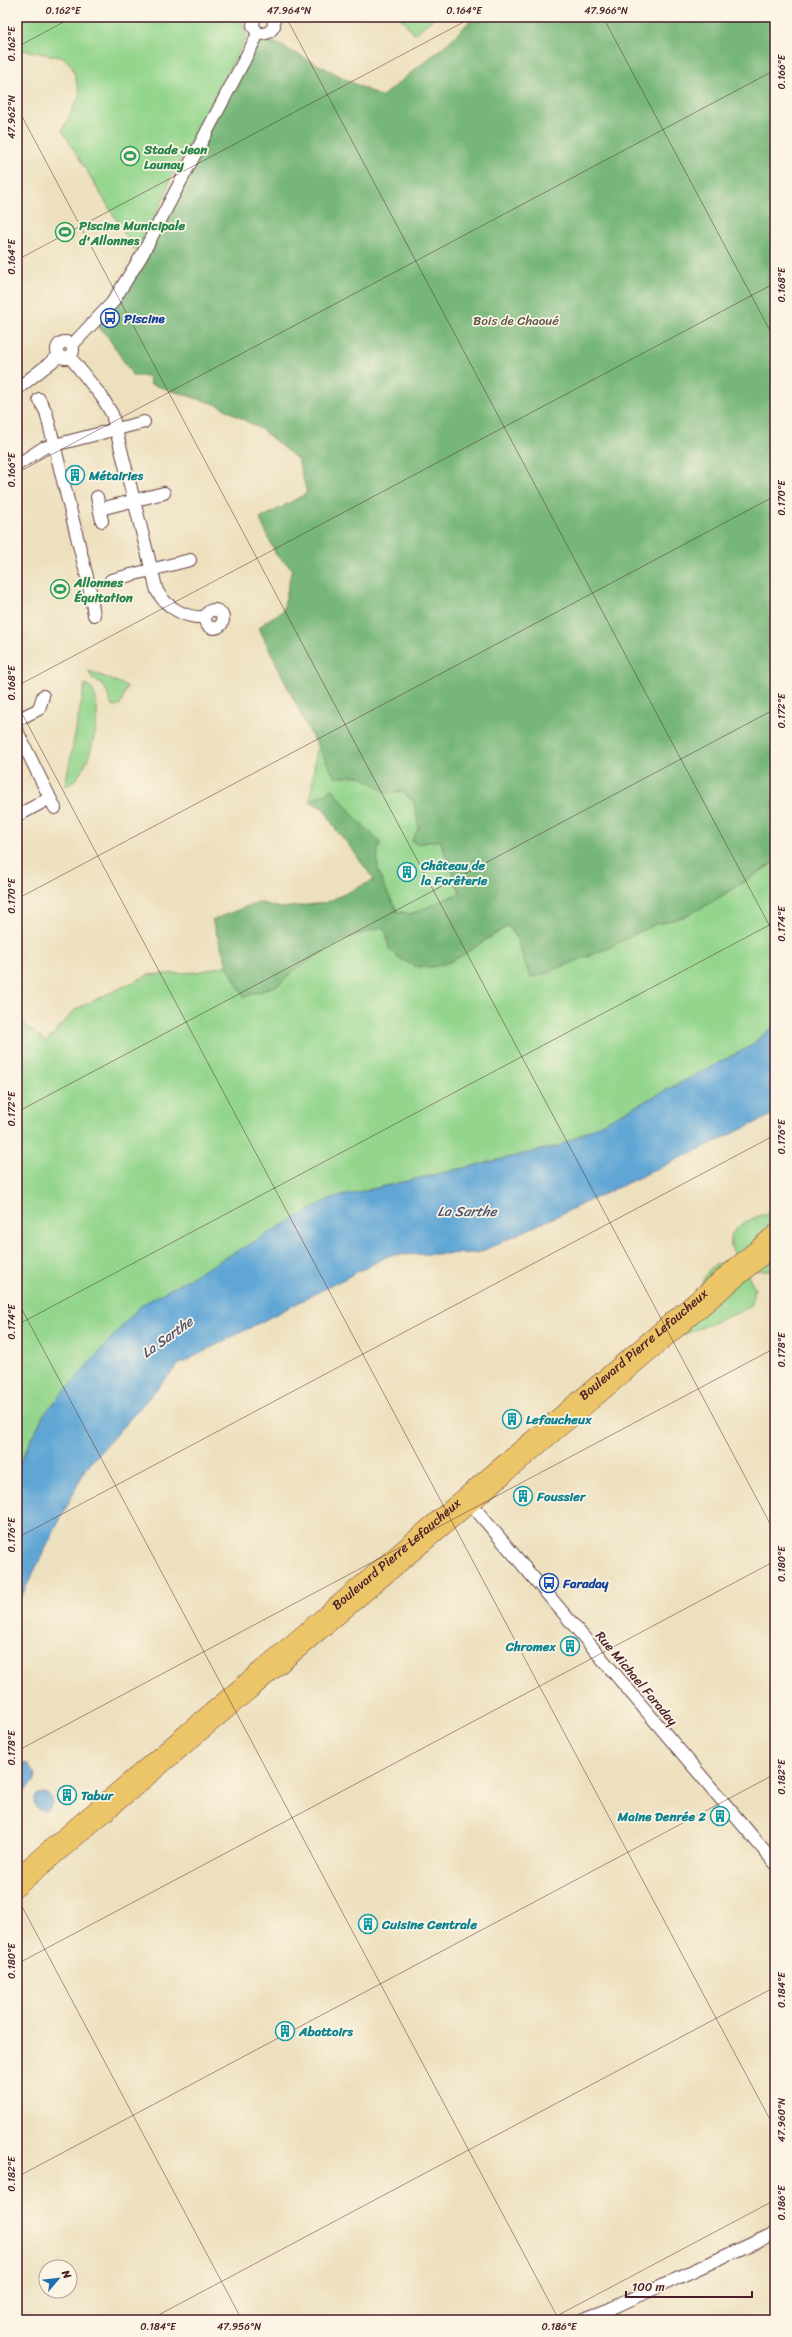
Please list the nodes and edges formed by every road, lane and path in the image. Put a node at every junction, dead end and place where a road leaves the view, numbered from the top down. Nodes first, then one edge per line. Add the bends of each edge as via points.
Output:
1 (254, 17) edge
2 (273, 17) edge
3 (258, 34) junction
4 (67, 353) junction
5 (17, 389) edge
6 (39, 399) dead end
7 (144, 422) dead end
8 (116, 429) junction
9 (54, 445) junction
10 (17, 466) edge
11 (164, 494) dead end
12 (133, 500) junction
13 (100, 509) dead end
14 (190, 560) dead end
15 (152, 570) junction
16 (111, 580) dead end
17 (94, 615) dead end
18 (205, 617) dead end
19 (43, 696) dead end
20 (17, 720) edge
21 (17, 731) edge
22 (17, 816) edge
23 (775, 1232) edge
24 (775, 1247) edge
25 (742, 1266) junction
26 (478, 1511) dead end
27 (775, 1863) edge
28 (17, 1875) edge
29 (17, 1889) edge
30 (775, 2233) edge
31 (581, 2320) edge

1 - 3 street via 253,26
2 - 3 street via 272,30
3 - 4 street via 142,255 112,303
4 - 5 street
4 - 8 street via 108,405
6 - 9 street via 46,412
7 - 8 street
8 - 9 street
8 - 12 street
9 - 10 street via 43,448
9 - 17 street
11 - 12 street
12 - 13 street
12 - 15 street
14 - 15 street
15 - 16 street
15 - 18 street via 157,591 169,607 197,618
19 - 20 street via 39,709
21 - 22 street via 52,803
23 - 25 main road, Boulevard Pierre Lefaucheux
24 - 25 main road, Boulevard Pierre Lefaucheux
25 - 28 main road, Boulevard Pierre Lefaucheux
25 - 29 main road, Boulevard Pierre Lefaucheux
26 - 27 street, Rue Michael Faraday
30 - 31 street

